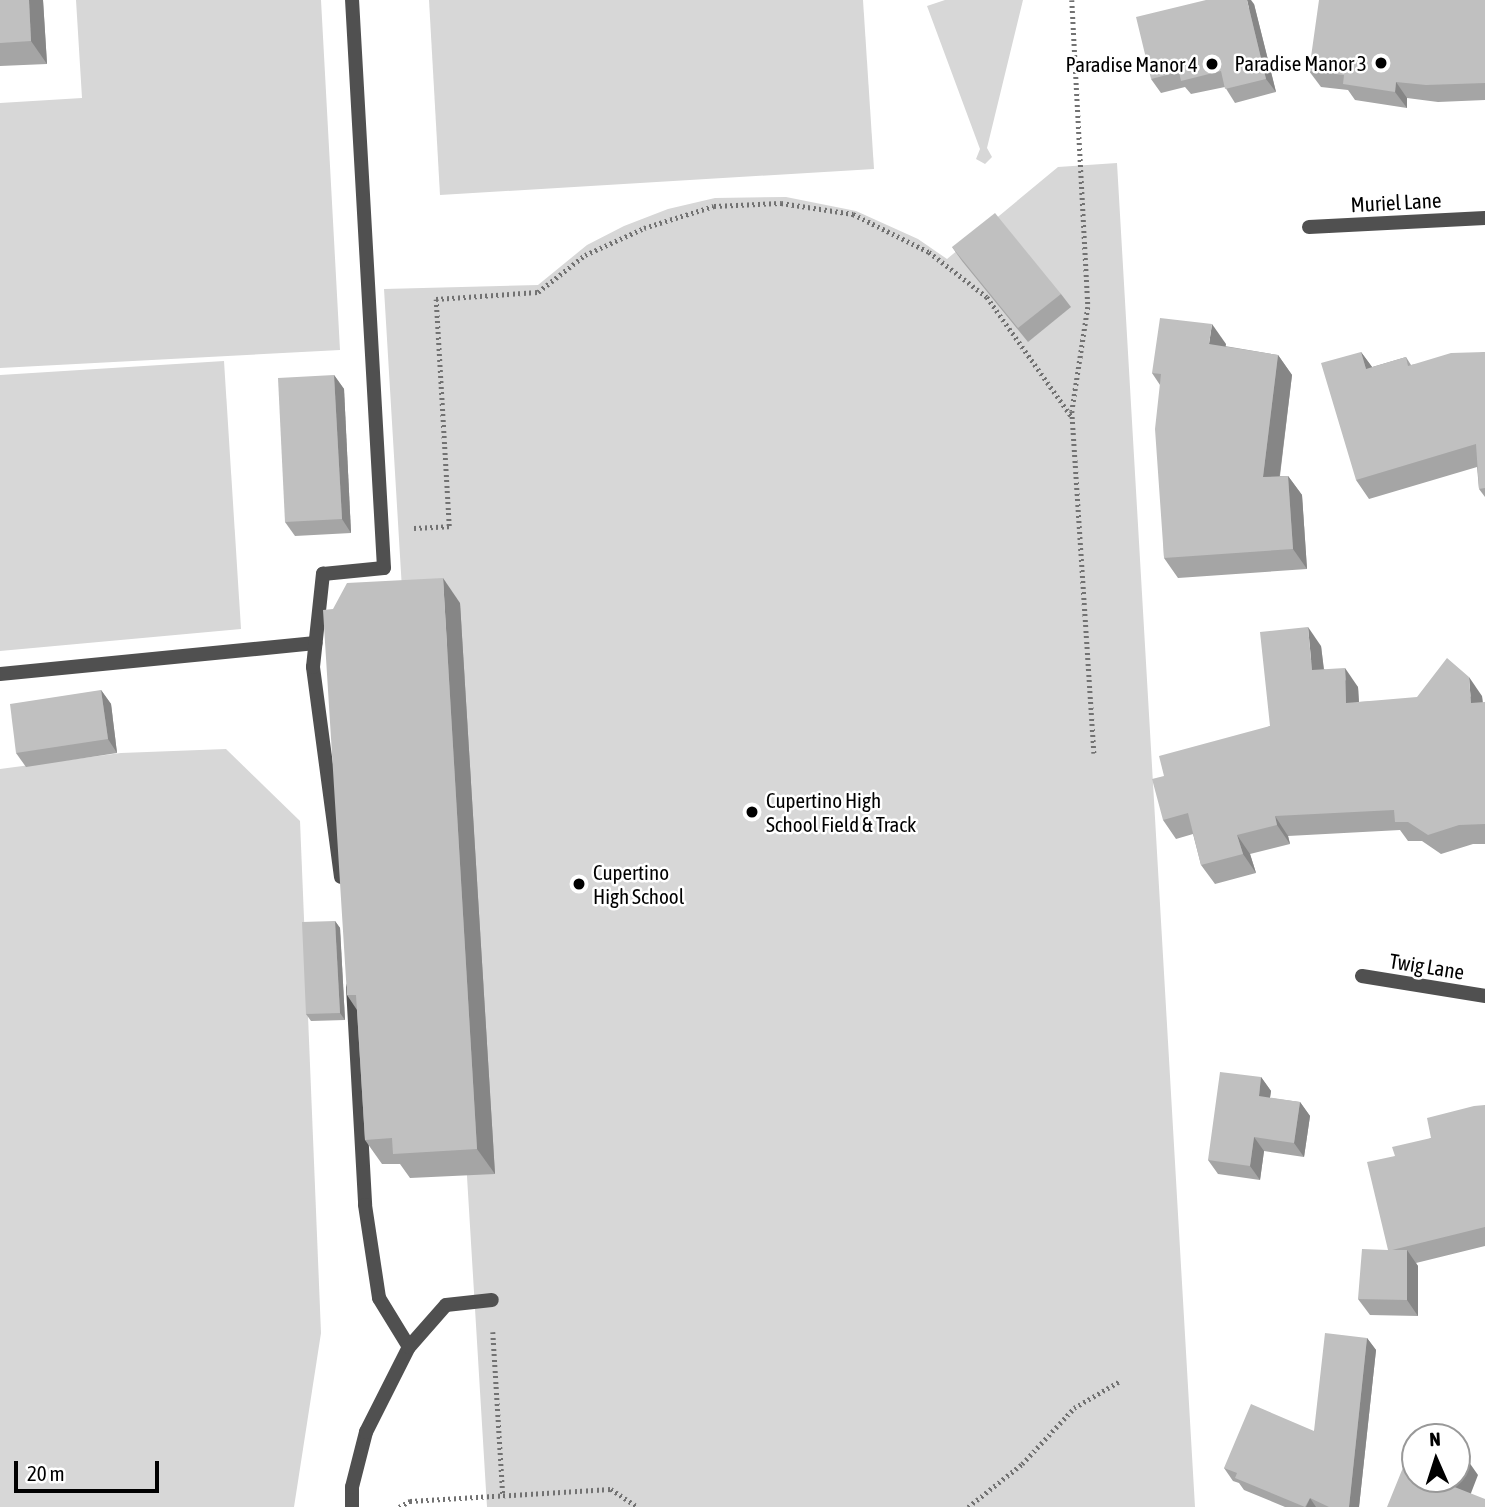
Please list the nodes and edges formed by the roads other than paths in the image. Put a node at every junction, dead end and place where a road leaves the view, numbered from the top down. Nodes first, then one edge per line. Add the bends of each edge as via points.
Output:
1 (352, 0) edge
2 (1485, 218) edge
3 (1309, 227) dead end
4 (315, 643) junction
5 (0, 674) edge
6 (345, 898) edge
7 (1362, 976) dead end
8 (352, 978) edge
9 (1485, 996) edge
10 (492, 1300) road end
11 (409, 1347) junction
12 (352, 1507) edge

1 - 4 street via 384,568 323,574
2 - 3 street, Muriel Lane
4 - 5 street
4 - 6 street via 313,667
7 - 9 street, Twig Lane
8 - 11 street via 365,1205 379,1298
10 - 11 street via 446,1305
11 - 12 street via 366,1432 352,1487

